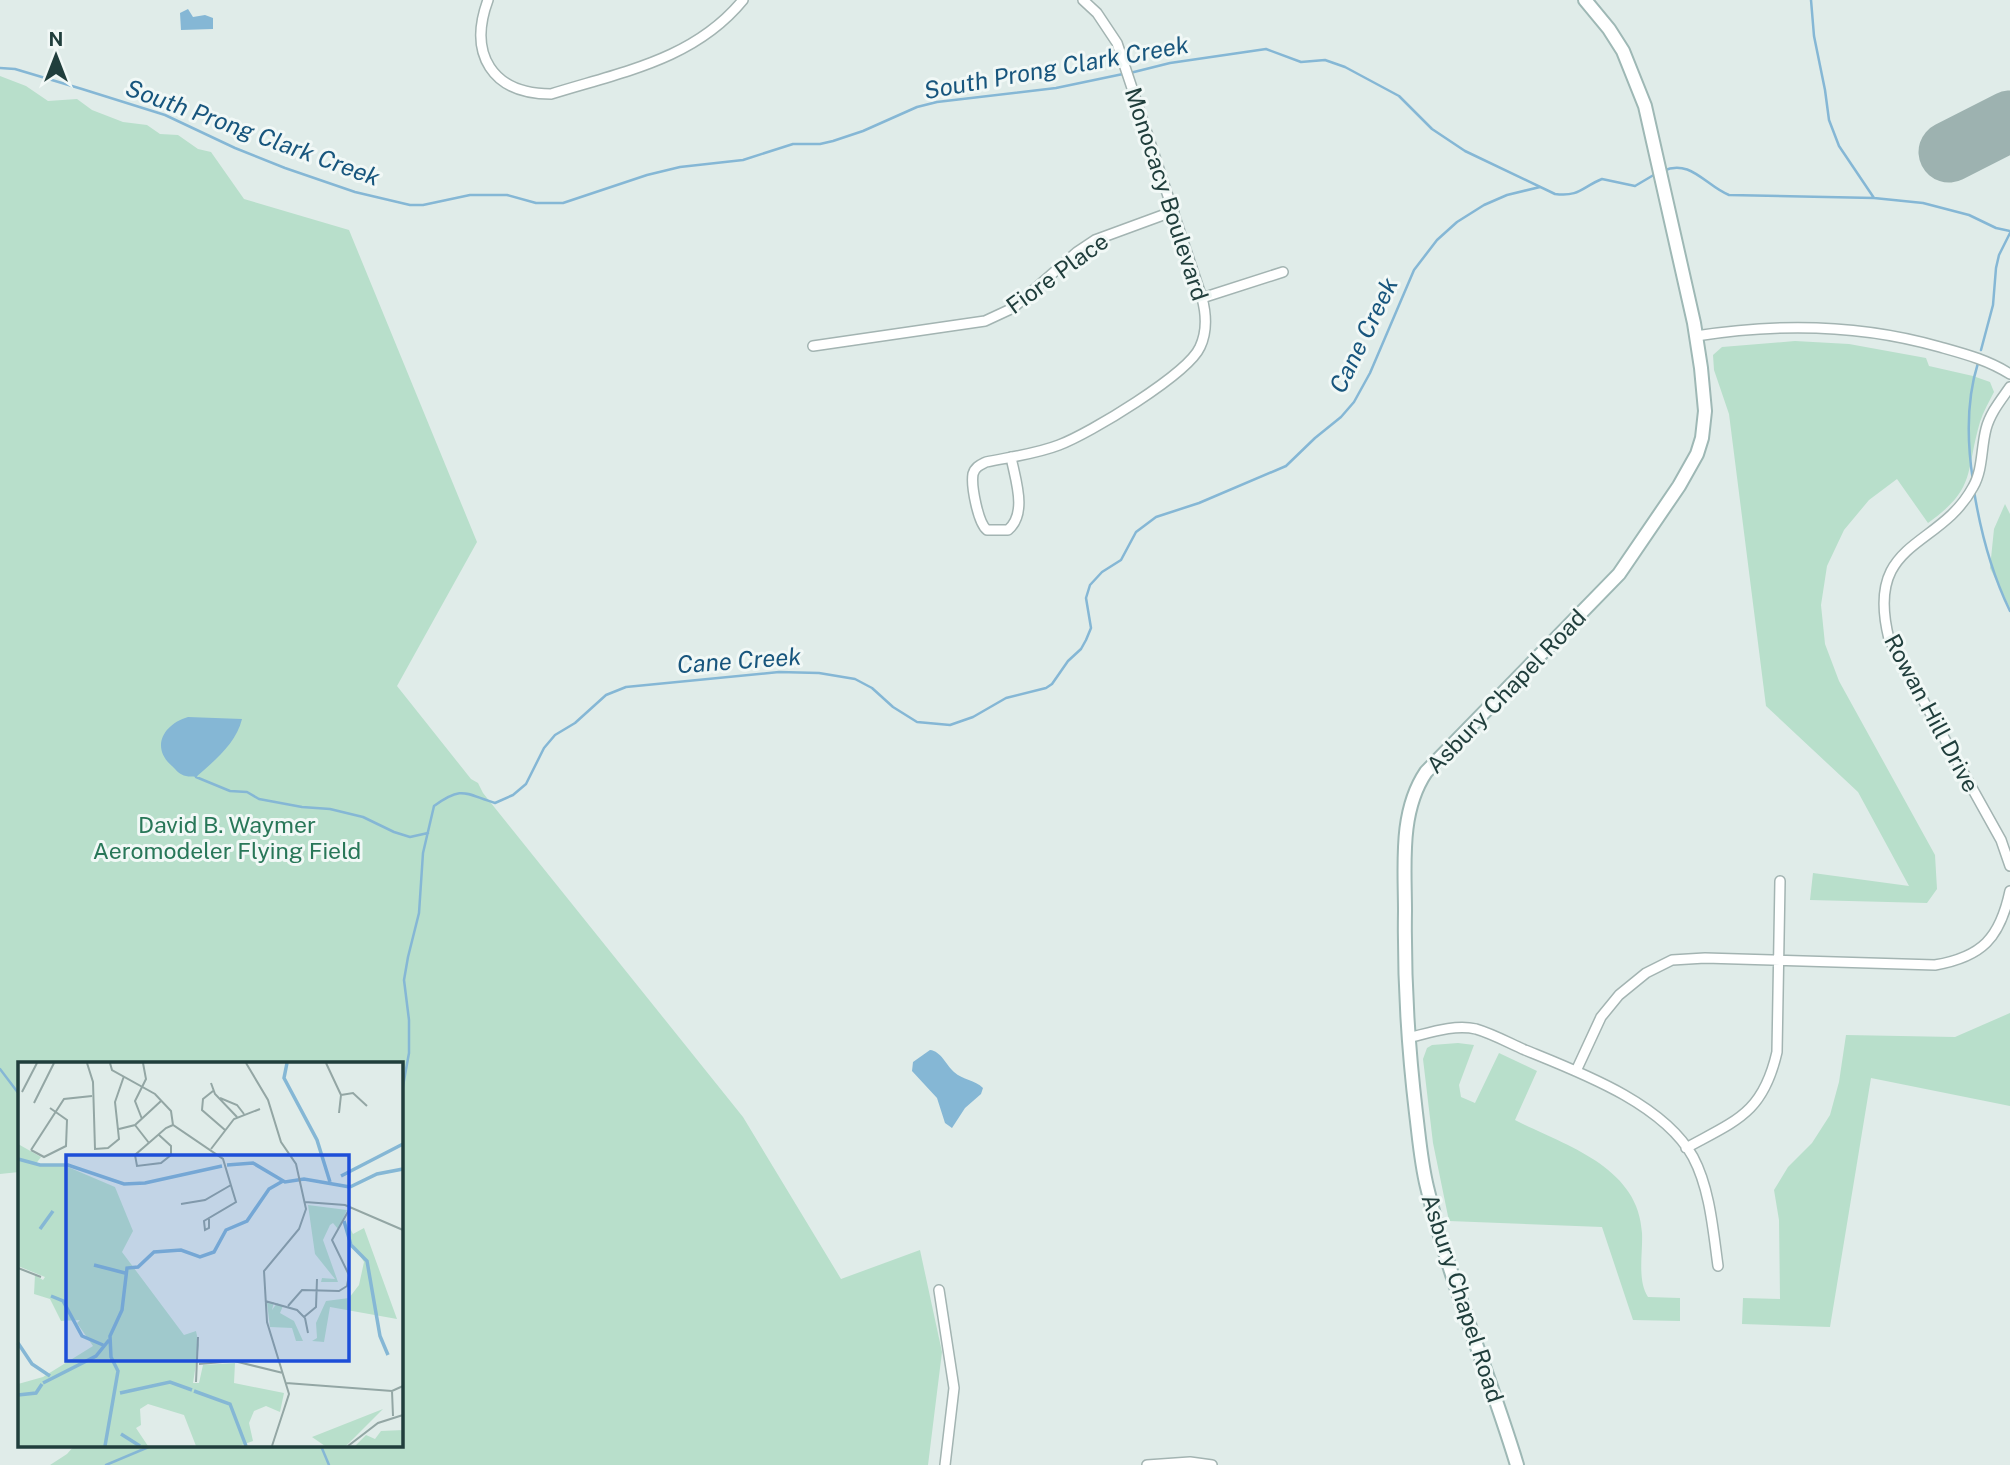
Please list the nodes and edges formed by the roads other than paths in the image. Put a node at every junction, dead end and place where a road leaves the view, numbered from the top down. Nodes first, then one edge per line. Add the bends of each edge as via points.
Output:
1 (488, 0) edge
2 (743, 0) edge
3 (1083, 0) edge
4 (1584, 0) edge
5 (1174, 211) junction
6 (1283, 272) dead end
7 (1202, 298) junction
8 (1696, 336) junction
9 (813, 346) dead end
10 (2010, 374) edge
11 (2010, 387) edge
12 (1011, 457) junction
13 (2010, 866) edge
14 (1780, 881) dead end
15 (2010, 891) edge
16 (1778, 961) junction
17 (1408, 1038) junction
18 (1576, 1071) junction
19 (1686, 1149) junction
20 (1718, 1266) dead end
21 (939, 1290) dead end
22 (945, 1465) edge
23 (1147, 1465) edge
24 (1212, 1465) edge
25 (1517, 1465) edge

1 - 2 street via 480,42 486,63 504,82 535,94 551,94 675,54 714,30
3 - 5 street, Monocacy Boulevard via 1112,33
4 - 8 main road, Asbury Chapel Road via 1609,29 1631,66 1645,106
5 - 7 street, Monocacy Boulevard
5 - 9 street, Fiore Place via 1095,240 1013,309 985,321
6 - 7 street
7 - 12 street, Monocacy Boulevard via 1203,337 1192,360 1074,439
8 - 10 street via 1838,328 1933,345 1980,358
8 - 17 main road, Asbury Chapel Road via 1704,425 1696,454 1679,486 1619,574 1426,772 1414,792 1407,821 1405,882
11 - 13 street, Rowan Hill Drive via 1990,416 1977,480 1969,495 1898,561 1885,587 1884,605 1889,639 2001,840
12 - 12 street, Monocacy Boulevard via 986,462 973,476 979,520 987,530 1008,530 1018,519
14 - 16 street
15 - 16 street via 2005,914 1985,946 1957,961 1936,965
16 - 18 street via 1672,960 1646,973 1601,1017
16 - 19 street via 1777,1052 1771,1077 1758,1101 1738,1119
17 - 18 street via 1455,1028 1475,1029
17 - 25 main road, Asbury Chapel Road via 1430,1200
18 - 19 street via 1636,1101 1674,1132
19 - 20 street via 1708,1202
21 - 22 street via 954,1388
23 - 24 street

